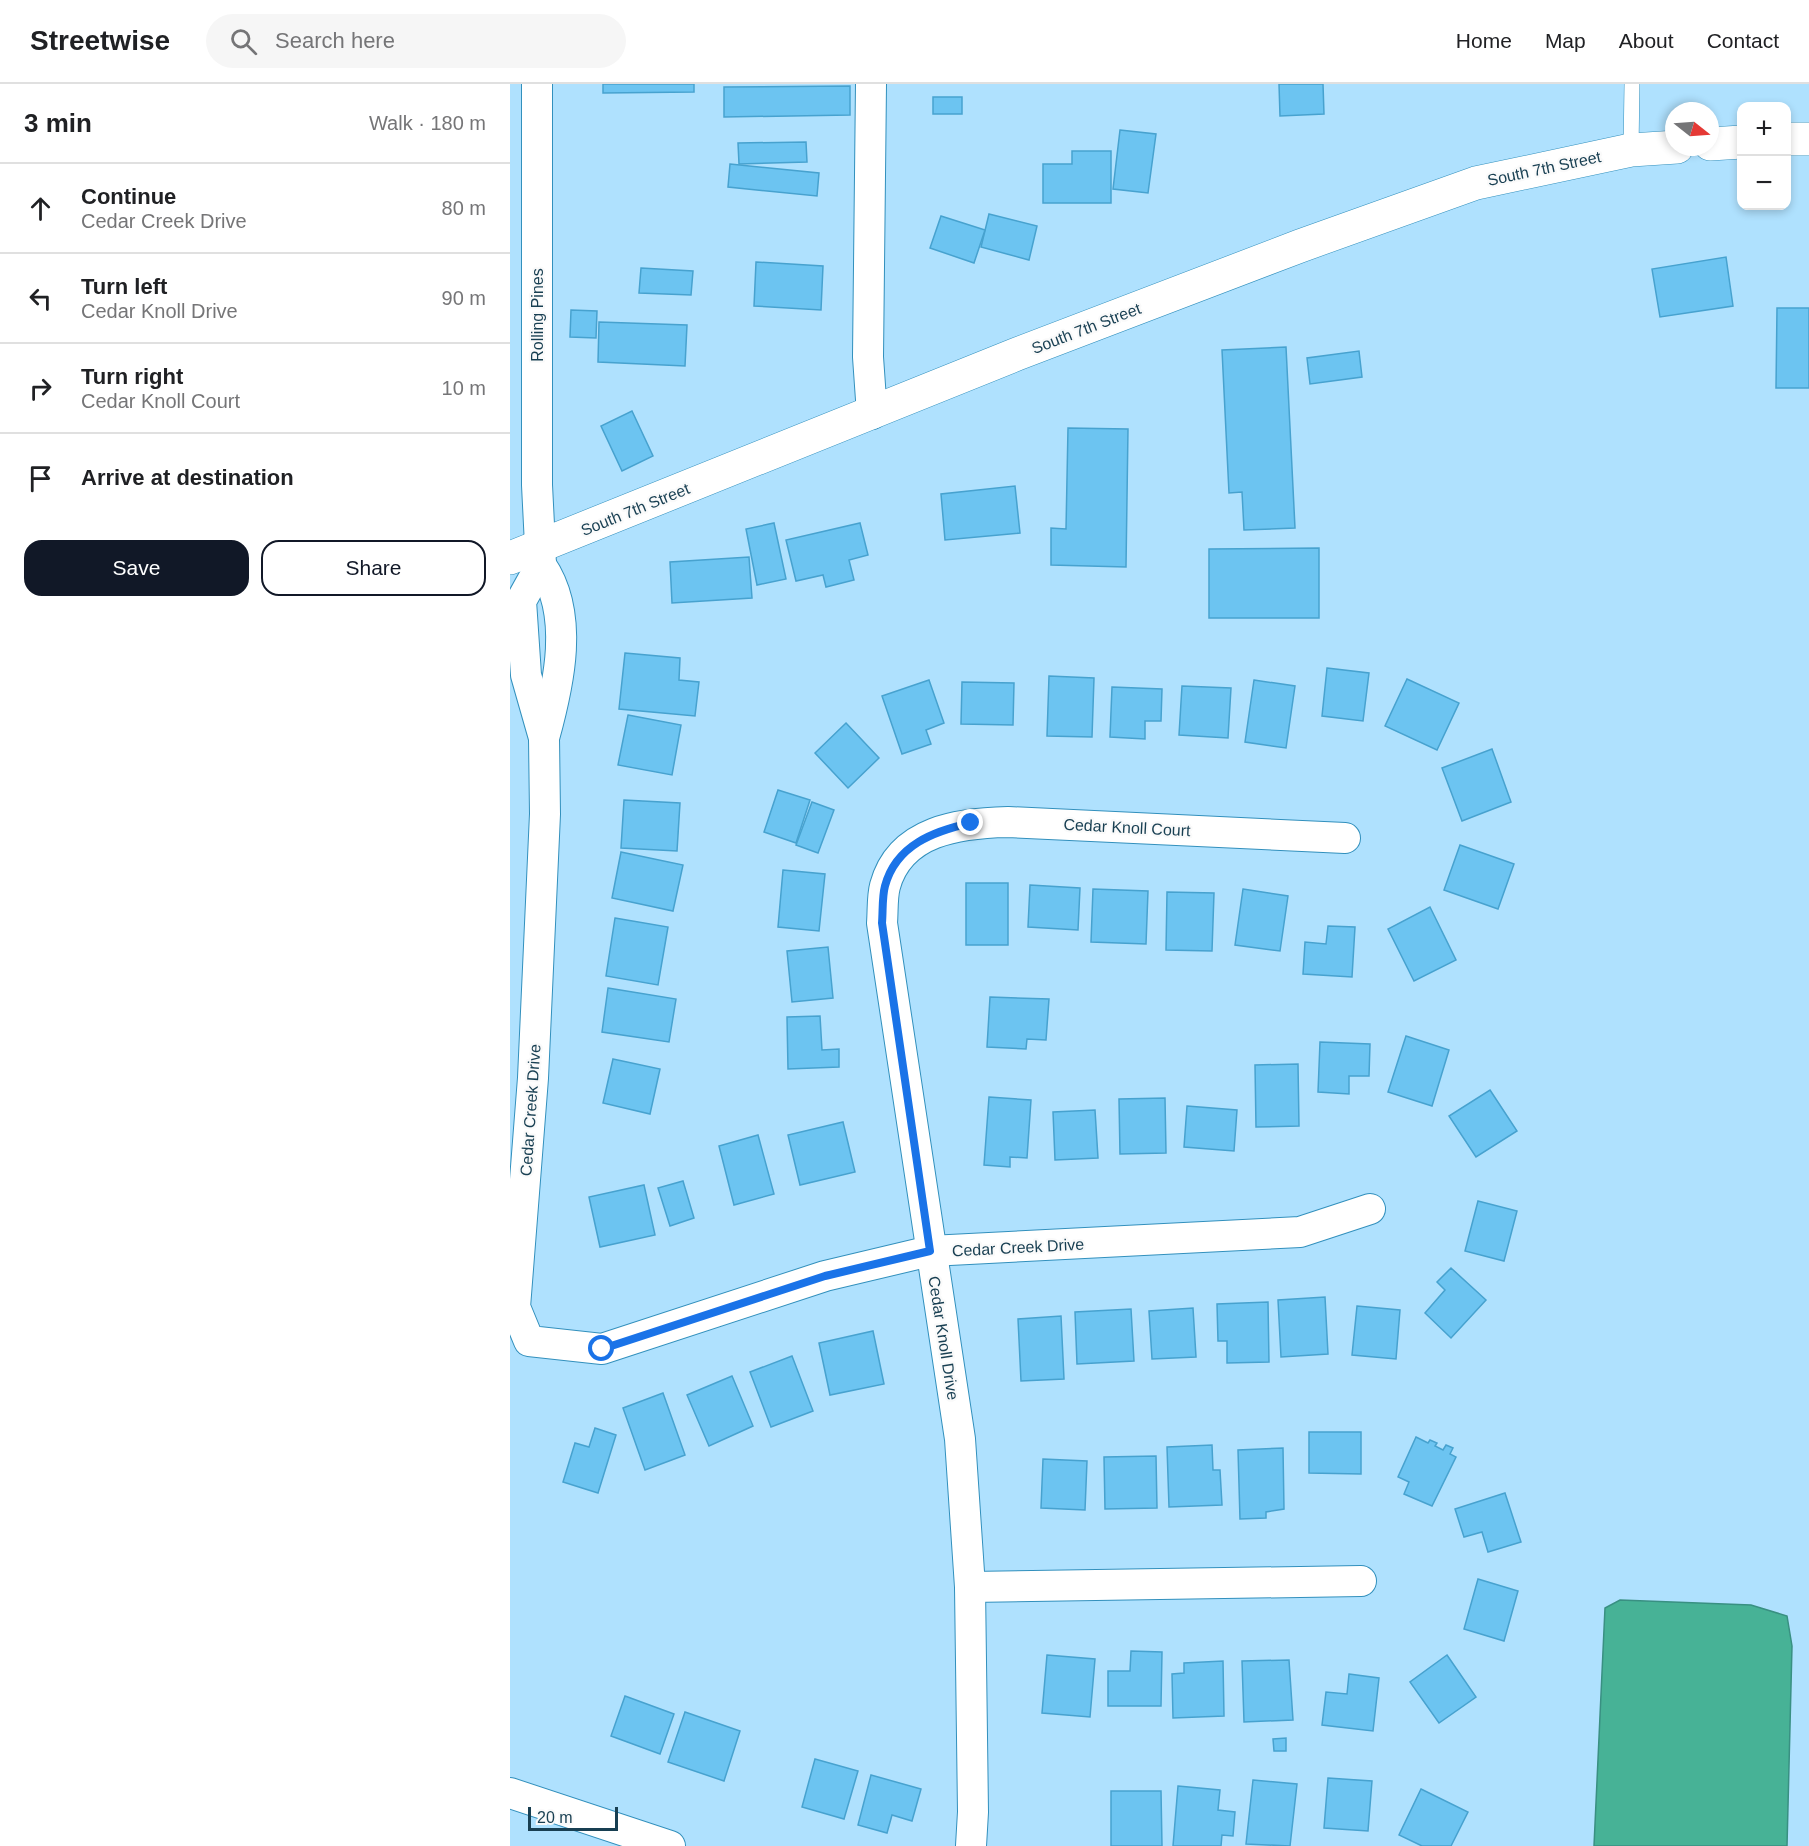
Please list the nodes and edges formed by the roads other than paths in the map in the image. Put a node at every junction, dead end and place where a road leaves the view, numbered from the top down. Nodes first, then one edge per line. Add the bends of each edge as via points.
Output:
1 (537, 84) edge
2 (871, 84) edge
3 (1632, 84) edge
4 (1791, 139) edge
5 (1809, 139) edge
6 (1737, 142) edge
7 (1719, 143) edge
8 (1665, 148) edge
9 (1631, 150) junction
10 (872, 414) junction
11 (530, 556) edge
12 (1345, 838) dead end
13 (914, 844) joint
14 (1370, 1209) dead end
15 (930, 1251) junction
16 (1361, 1581) dead end
17 (970, 1587) junction
18 (510, 1793) edge
19 (670, 1846) edge
20 (971, 1846) edge

1 - 11 street, Rolling Pines via 537,485
2 - 10 street via 868,357
3 - 9 lane
4 - 5 street
6 - 7 street
8 - 9 street, South 7th Street
9 - 10 street, South 7th Street via 1476,183 1248,265
10 - 11 street, South 7th Street
11 - 15 street, Cedar Creek Drive via 521,601 526,675 544,738 545,814 533,1078 515,1307 529,1341 602,1349 825,1276
12 - 13 street, Cedar Knoll Court via 1008,822 971,823 940,830
13 - 15 street, Cedar Knoll Drive via 896,862 885,886 882,923
14 - 15 street, Cedar Creek Drive via 1300,1232
15 - 17 street, Cedar Knoll Drive via 960,1439
16 - 17 street
17 - 20 street, Cedar Knoll Drive
18 - 19 street

